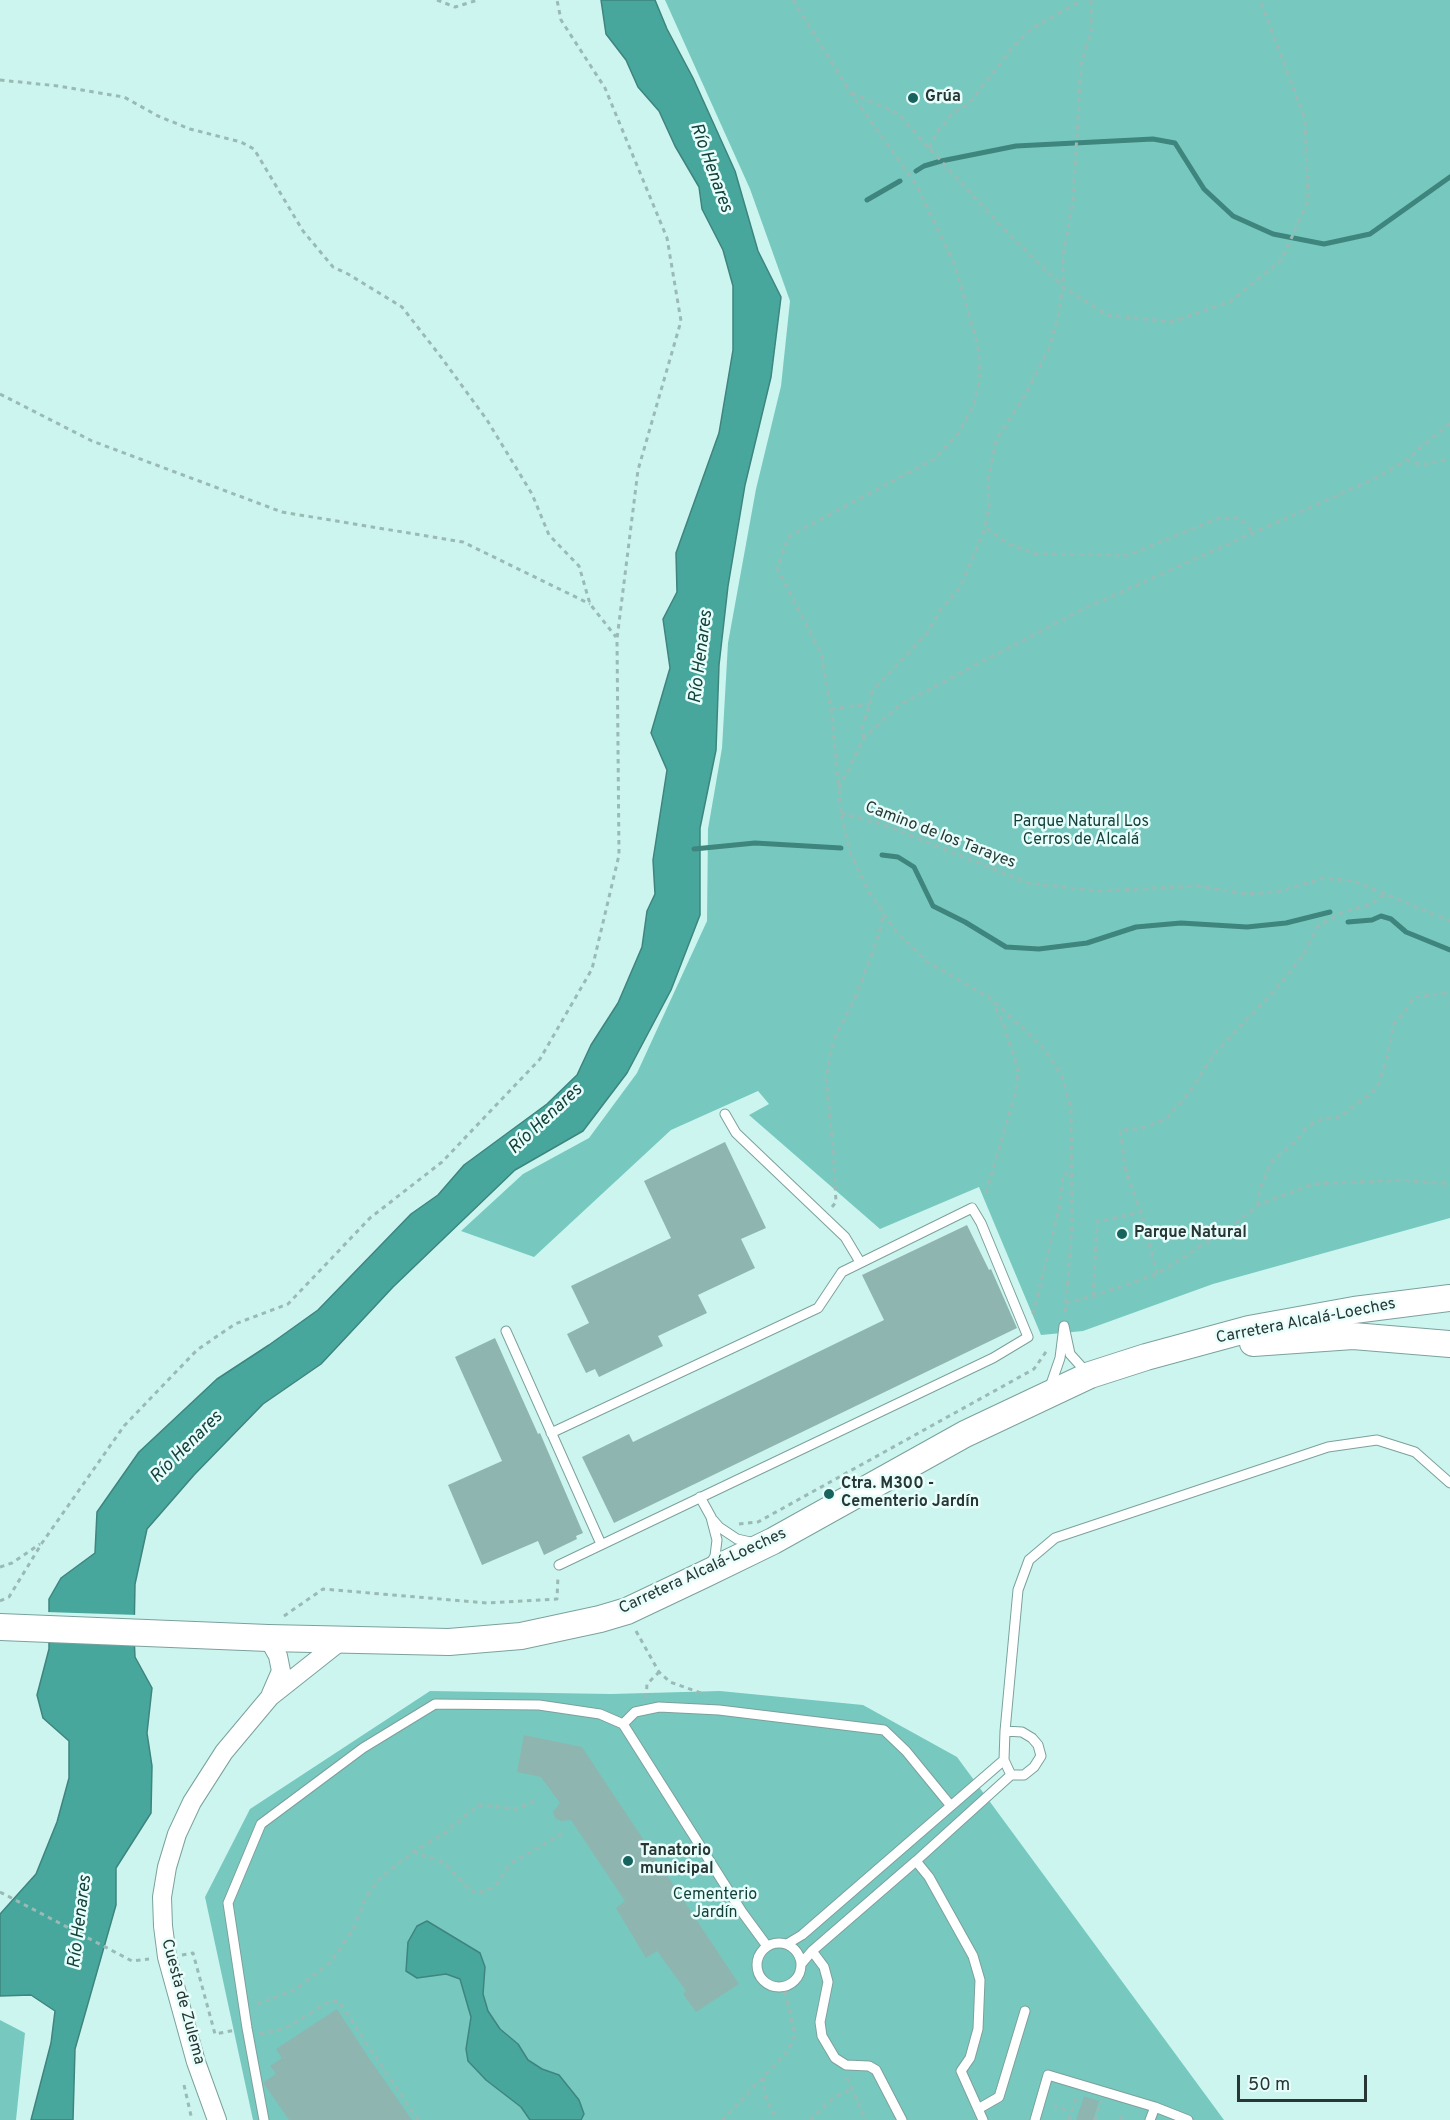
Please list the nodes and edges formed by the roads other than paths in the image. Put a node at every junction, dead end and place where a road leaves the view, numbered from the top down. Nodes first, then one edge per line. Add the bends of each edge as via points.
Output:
1 (725, 1114) dead end
2 (860, 1262) junction
3 (1450, 1298) edge
4 (506, 1331) dead end
5 (1450, 1344) edge
6 (1146, 1357) junction
7 (1090, 1376) junction
8 (1047, 1395) junction
9 (552, 1433) junction
10 (1450, 1484) edge
11 (700, 1497) junction
12 (711, 1517) junction
13 (773, 1540) junction
14 (601, 1544) junction
15 (559, 1565) road end
16 (703, 1575) junction
17 (0, 1627) edge
18 (268, 1631) junction
19 (342, 1640) junction
20 (270, 1697) junction
21 (623, 1724) junction
22 (1005, 1731) junction
23 (1004, 1760) junction
24 (1011, 1775) junction
25 (951, 1806) junction
26 (915, 1836) junction
27 (928, 1851) junction
28 (916, 1861) junction
29 (787, 1944) junction
30 (767, 1946) junction
31 (812, 1952) junction
32 (802, 1963) junction
33 (1025, 2011) dead end
34 (1155, 2107) junction
35 (978, 2109) junction
36 (217, 2120) edge
37 (264, 2120) edge
38 (902, 2120) edge
39 (983, 2120) edge
40 (1035, 2120) edge
41 (1150, 2120) edge
42 (1188, 2120) edge

1 - 2 lane via 736,1133 845,1237
2 - 9 lane via 842,1272 818,1308
2 - 11 lane via 972,1208 1028,1337 993,1358
3 - 6 main road, Carretera Alcalá-Loeches via 1249,1329
4 - 9 lane
5 - 6 main road, Carretera Alcalá-Loeches via 1353,1336 1251,1343
6 - 7 main road, Carretera Alcalá-Loeches
7 - 8 main road, Carretera Alcalá-Loeches
7 - 8 lane via 1070,1354 1064,1326 1060,1358
8 - 13 main road, Carretera Alcalá-Loeches via 965,1434
9 - 14 lane
10 - 22 lane via 1415,1452 1377,1440 1328,1446 1055,1538 1029,1560 1018,1590
11 - 12 lane
11 - 14 lane
12 - 13 lane via 737,1539 755,1543
12 - 16 lane via 718,1546
13 - 16 main road, Carretera Alcalá-Loeches
14 - 15 lane
16 - 19 main road, Carretera Alcalá-Loeches via 627,1611 521,1636 449,1642
17 - 18 main road, Carretera Alcalá-Loeches
18 - 19 main road, Carretera Alcalá-Loeches
18 - 20 street via 281,1671
19 - 20 street
20 - 36 street, Cuesta de Zulema via 224,1752 192,1802 177,1834 162,1897 167,1957 196,2062
21 - 25 lane via 635,1712 659,1707 719,1710 884,1730
21 - 30 lane
21 - 37 lane via 600,1714 539,1705 435,1704 363,1748 261,1824 228,1903
22 - 23 lane
22 - 24 lane via 1022,1732 1032,1738 1041,1756 1024,1775
23 - 24 lane
23 - 25 lane
24 - 27 lane
25 - 26 lane
26 - 27 lane
26 - 29 lane
27 - 28 lane
28 - 31 lane
28 - 35 lane via 973,1956 980,1980 978,2029 970,2058 961,2072
29 - 30 lane
29 - 32 lane
30 - 32 lane via 757,1961 760,1978 767,1984 784,1987 797,1979
31 - 32 lane
31 - 38 lane via 824,1967 828,1982 820,2022 822,2036 835,2058 846,2065 876,2070
33 - 35 lane via 999,2097
34 - 40 lane via 1048,2075
34 - 41 lane
34 - 42 lane
35 - 39 lane

